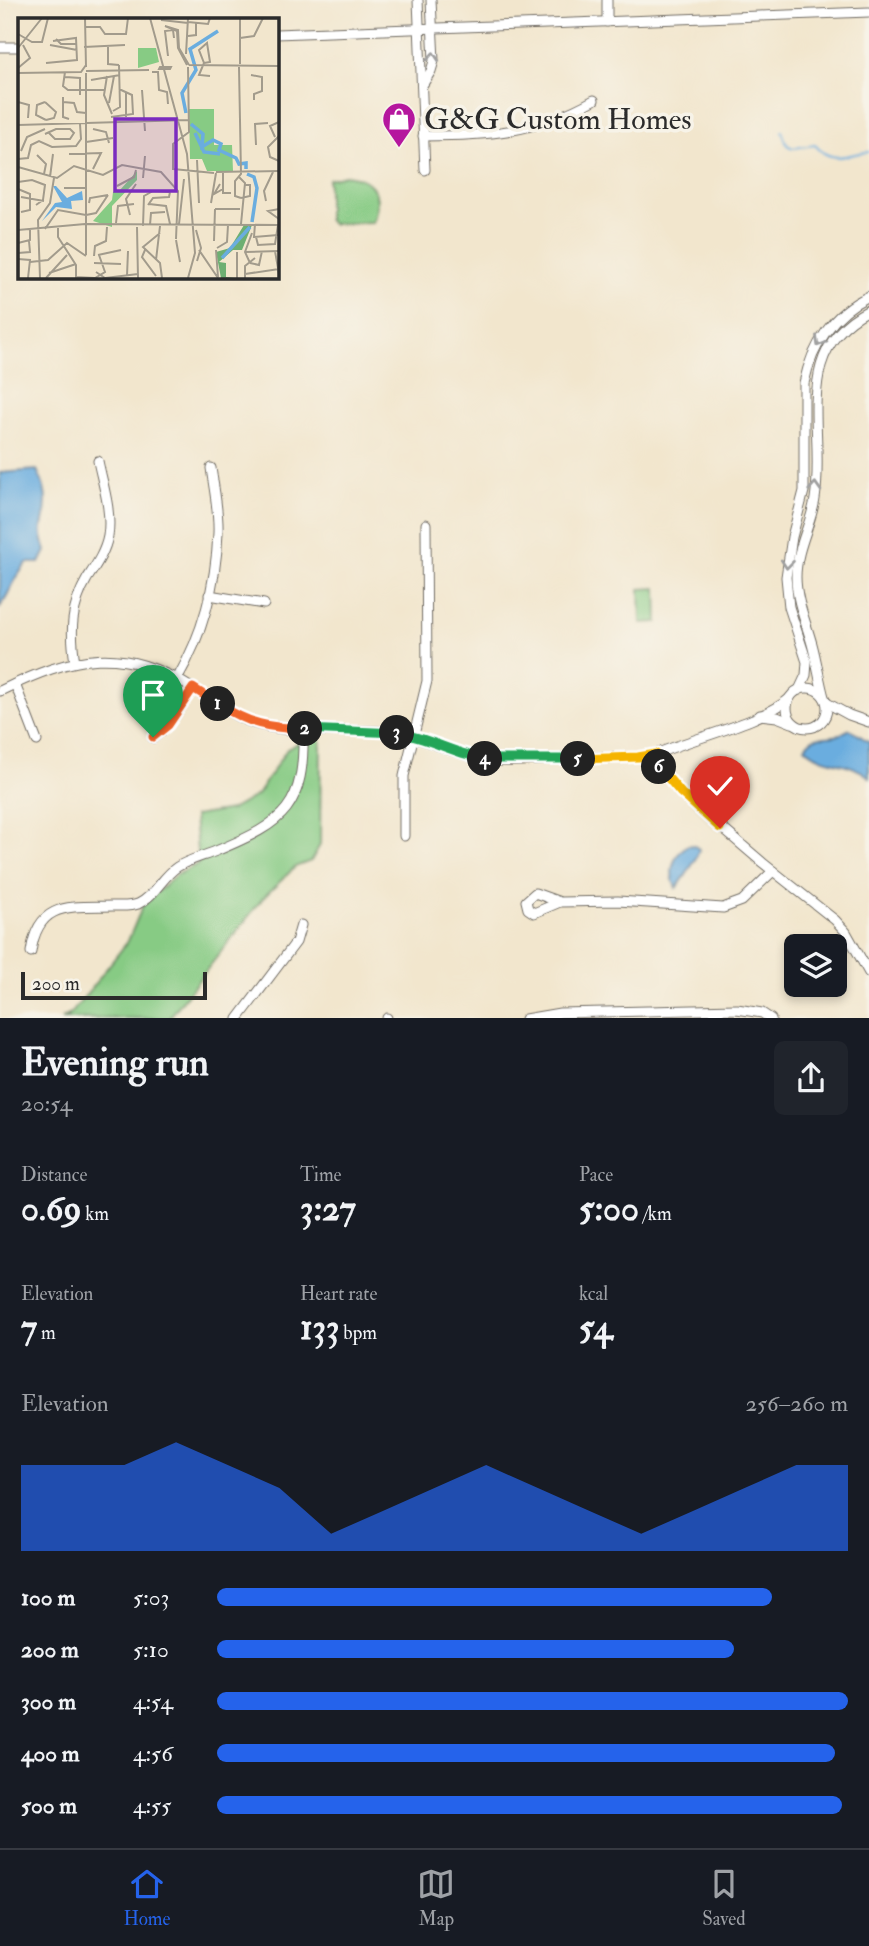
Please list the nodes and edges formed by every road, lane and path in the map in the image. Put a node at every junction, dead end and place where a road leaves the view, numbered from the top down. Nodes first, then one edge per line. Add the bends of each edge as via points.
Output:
1 (418, 0) edge
2 (431, 0) edge
3 (607, 0) edge
4 (869, 12) edge
5 (607, 22) junction
6 (433, 27) junction
7 (419, 28) junction
8 (278, 34) edge
9 (0, 47) edge
10 (18, 47) edge
11 (423, 84) junction
12 (594, 100) dead end
13 (423, 136) junction
14 (425, 170) dead end
15 (869, 296) edge
16 (869, 310) edge
17 (98, 461) dead end
18 (211, 468) dead end
19 (426, 524) dead end
20 (209, 596) junction
21 (264, 604) dead end
22 (75, 662) junction
23 (177, 679) junction
24 (15, 684) junction
25 (193, 688) junction
26 (799, 690) junction
27 (0, 691) edge
28 (790, 698) junction
29 (826, 700) junction
30 (760, 715) junction
31 (849, 715) junction
32 (823, 722) junction
33 (869, 722) edge
34 (793, 723) junction
35 (303, 729) junction
36 (414, 735) junction
37 (153, 737) dead end
38 (37, 741) dead end
39 (656, 754) junction
40 (404, 836) dead end
41 (773, 871) junction
42 (560, 902) dead end
43 (301, 925) dead end
44 (31, 952) dead end
45 (869, 972) edge
46 (239, 1018) edge
47 (525, 1018) edge
48 (771, 1018) edge

1 - 7 street
2 - 6 street
3 - 5 street
4 - 5 street
5 - 6 street
6 - 7 street
11 -> 6 street via 433,61
7 - 8 street
7 - 11 street
9 - 10 street
11 - 13 street
12 - 13 street via 551,121 500,134
13 - 14 street
15 -> 26 street via 829,327 817,344 804,383 804,491 786,577 789,607 807,662
29 -> 16 street via 796,577 815,498 815,391 835,337
17 - 22 street via 109,533 73,610
18 - 20 street via 218,533
19 - 36 street via 427,681
20 - 21 street
20 - 23 street via 197,642
22 - 23 street via 128,660
22 - 24 street
23 - 25 street
24 - 27 street
24 - 38 street
25 - 35 street via 255,724
25 - 37 street via 168,725
26 - 28 street
26 - 29 street via 813,689
28 - 30 street
28 - 34 street via 787,711
29 - 31 street
29 - 32 street
30 - 34 street
30 - 39 street
31 - 32 street
31 - 33 street
32 - 34 street via 812,728
35 - 36 street
35 - 44 street via 300,781 290,803 272,824 177,867 139,903 66,907 54,912 37,927
36 - 39 street via 463,754 498,761
36 - 40 street via 404,776
39 - 41 street via 660,769 681,793
41 - 42 street via 742,901 723,908
41 - 45 street via 835,920
43 - 46 street via 296,942
47 - 48 street via 737,1009

